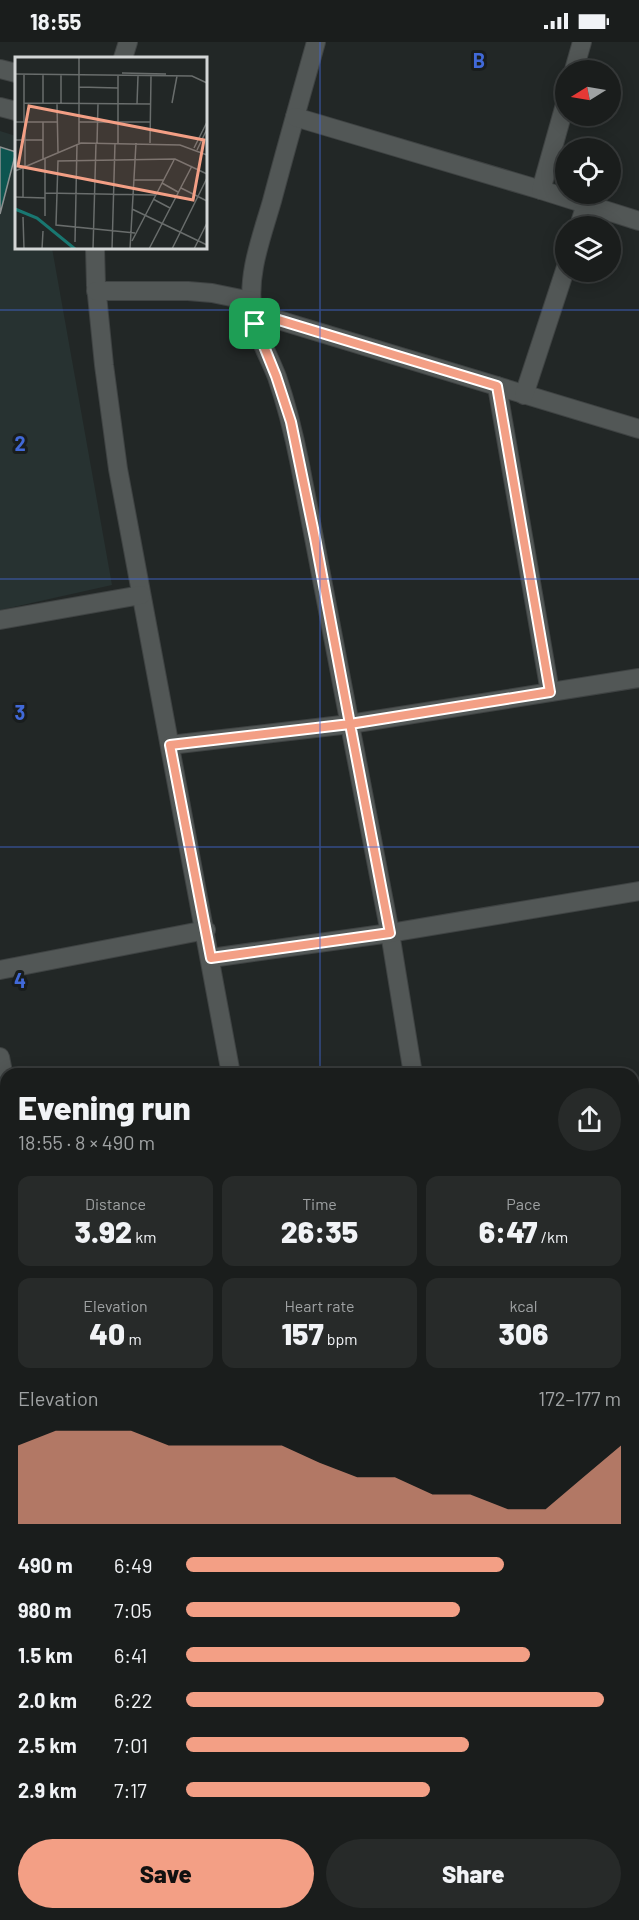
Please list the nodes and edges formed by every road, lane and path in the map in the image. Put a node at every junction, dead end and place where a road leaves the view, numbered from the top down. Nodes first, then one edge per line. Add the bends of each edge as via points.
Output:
1 (128, 42) edge
2 (316, 42) edge
3 (582, 42) edge
4 (123, 57) edge
5 (577, 60) edge
6 (0, 69) edge
7 (15, 73) edge
8 (0, 107) edge
9 (15, 111) edge
10 (295, 117) junction
11 (559, 126) edge
12 (541, 189) junction
13 (555, 194) edge
14 (586, 204) joint
15 (582, 216) edge
16 (639, 221) edge
17 (95, 249) edge
18 (561, 282) edge
19 (96, 291) junction
20 (252, 306) junction
21 (497, 386) junction
22 (524, 395) junction
23 (639, 429) edge
24 (141, 595) junction
25 (0, 620) edge
26 (639, 678) edge
27 (550, 692) junction
28 (350, 724) junction
29 (170, 745) junction
30 (639, 891) edge
31 (206, 930) junction
32 (390, 933) junction
33 (211, 958) junction
34 (0, 970) edge
35 (230, 1068) edge
36 (412, 1068) edge

1 - 4 street
2 - 10 street
3 - 5 street
6 - 7 street
8 - 9 street
10 - 12 street
10 - 20 street via 261,239 253,275
11 - 12 street
12 - 13 street
14 - 15 street
14 - 16 street
17 - 19 street
18 - 22 street
19 - 20 street via 212,293
19 - 24 street via 118,469
20 - 21 street
20 - 28 street via 291,422
21 - 22 street
21 - 27 street
22 - 23 street
24 - 25 street
24 - 29 street
26 - 27 street
27 - 28 street
28 - 29 street
28 - 32 street
29 - 31 street
30 - 32 street
31 - 33 street
31 - 34 street
32 - 33 street
32 - 36 street
33 - 35 street

